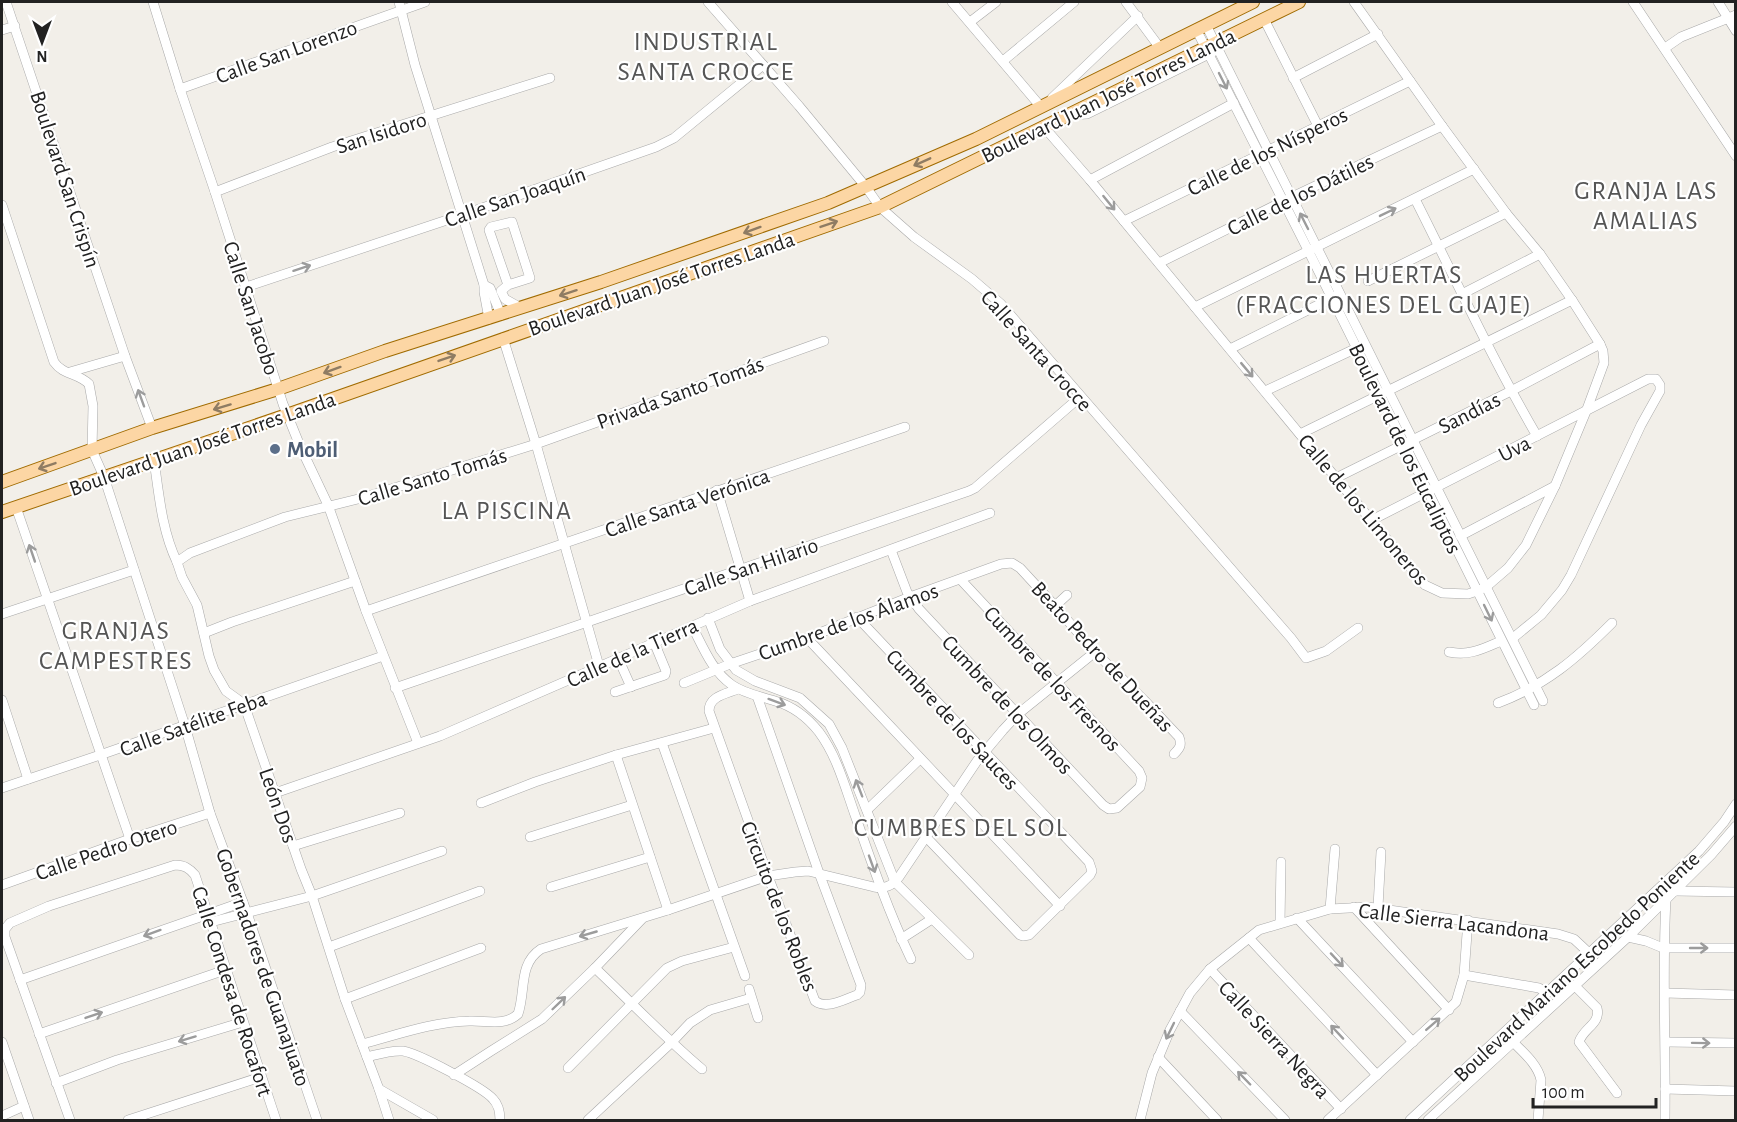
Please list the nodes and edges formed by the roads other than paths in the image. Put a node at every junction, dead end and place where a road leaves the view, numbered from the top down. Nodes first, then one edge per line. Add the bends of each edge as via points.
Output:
1 (6, 2) edge
2 (153, 2) edge
3 (425, 2) edge
4 (708, 2) edge
5 (952, 2) edge
6 (996, 2) edge
7 (1074, 2) edge
8 (1126, 2) edge
9 (1253, 2) edge
10 (1299, 2) edge
11 (1354, 2) edge
12 (1633, 2) edge
13 (1718, 2) edge
14 (400, 6) edge
15 (1138, 16) junction
16 (1732, 16) edge
17 (1264, 19) junction
18 (970, 22) junction
19 (15, 26) junction
20 (1201, 27) junction
21 (2, 30) edge
22 (1736, 31) edge
23 (1378, 34) junction
24 (1160, 48) junction
25 (1212, 48) junction
26 (1665, 48) junction
27 (1003, 61) junction
28 (763, 66) junction
29 (550, 78) dead end
30 (1293, 78) junction
31 (1410, 81) junction
32 (180, 89) junction
33 (1234, 104) junction
34 (1043, 105) junction
35 (431, 116) junction
36 (1318, 126) junction
37 (1442, 126) junction
38 (1044, 127) junction
39 (1732, 144) edge
40 (1264, 152) junction
41 (1736, 156) edge
42 (1474, 170) junction
43 (1090, 180) junction
44 (866, 188) junction
45 (215, 192) junction
46 (1287, 199) junction
47 (1415, 199) junction
48 (2, 205) edge
49 (880, 207) junction
50 (1506, 213) junction
51 (462, 214) junction
52 (1124, 221) junction
53 (1439, 247) junction
54 (1312, 248) junction
55 (1540, 254) junction
56 (1159, 263) junction
57 (1368, 281) dead end
58 (508, 285) junction
59 (246, 286) junction
60 (1462, 294) junction
61 (1336, 296) junction
62 (1572, 300) junction
63 (1195, 307) junction
64 (521, 308) junction
65 (495, 317) junction
66 (503, 338) junction
67 (824, 341) dead end
68 (1486, 343) junction
69 (1600, 344) junction
70 (1361, 346) junction
71 (1230, 349) junction
72 (125, 356) junction
73 (68, 373) junction
74 (278, 390) junction
75 (1265, 391) junction
76 (1510, 391) junction
77 (1384, 392) junction
78 (1080, 397) junction
79 (1587, 409) junction
80 (287, 415) junction
81 (905, 427) dead end
82 (152, 428) junction
83 (1300, 434) junction
84 (1537, 436) junction
85 (1408, 442) junction
86 (536, 444) junction
87 (92, 450) junction
88 (154, 460) junction
89 (104, 477) junction
90 (1336, 478) junction
91 (2, 482) edge
92 (1555, 486) junction
93 (1432, 489) junction
94 (717, 490) junction
95 (328, 506) junction
96 (16, 507) junction
97 (2, 512) edge
98 (990, 513) dead end
99 (1372, 520) junction
100 (1460, 536) junction
101 (564, 544) junction
102 (891, 550) junction
103 (177, 562) junction
104 (1012, 563) joint
105 (134, 570) junction
106 (741, 570) junction
107 (961, 580) junction
108 (355, 581) junction
109 (1481, 589) junction
110 (1067, 595) dead end
111 (910, 597) junction
112 (47, 599) junction
113 (750, 601) junction
114 (1055, 606) junction
115 (366, 611) junction
116 (2, 614) edge
117 (857, 617) junction
118 (708, 618) junction
119 (587, 622) junction
120 (1612, 623) dead end
121 (692, 626) junction
122 (1358, 628) dead end
123 (204, 633) junction
124 (807, 638) junction
125 (1513, 638) junction
126 (1502, 641) junction
127 (654, 642) junction
128 (1095, 652) junction
129 (1449, 652) dead end
130 (383, 656) junction
131 (618, 658) junction
132 (730, 664) junction
133 (599, 666) junction
134 (715, 670) junction
135 (684, 683) dead end
136 (1058, 684) junction
137 (631, 687) junction
138 (395, 688) junction
139 (738, 689) junction
140 (1531, 689) junction
141 (615, 692) dead end
142 (757, 696) junction
143 (2, 700) edge
144 (1498, 703) dead end
145 (1539, 703) dead end
146 (244, 704) junction
147 (1018, 714) junction
148 (185, 726) junction
149 (714, 728) junction
150 (418, 743) junction
151 (662, 743) junction
152 (984, 752) junction
153 (1174, 754) dead end
154 (100, 755) junction
155 (616, 755) junction
156 (920, 759) junction
157 (28, 779) junction
158 (2, 788) edge
159 (276, 793) junction
160 (955, 795) junction
161 (481, 803) dead end
162 (1736, 804) edge
163 (632, 805) junction
164 (1109, 809) joint
165 (867, 810) junction
166 (210, 813) junction
167 (400, 813) dead end
168 (1736, 826) edge
169 (531, 837) dead end
170 (927, 838) junction
171 (130, 839) junction
172 (1723, 842) junction
173 (1736, 843) edge
174 (293, 846) junction
175 (1335, 849) dead end
176 (442, 851) dead end
177 (1381, 852) dead end
178 (650, 857) junction
179 (1281, 862) dead end
180 (819, 873) junction
181 (768, 876) junction
182 (895, 882) junction
183 (2, 885) edge
184 (551, 887) dead end
185 (881, 888) junction
186 (480, 891) dead end
187 (1676, 891) junction
188 (1736, 892) edge
189 (716, 894) junction
190 (312, 896) junction
191 (1666, 899) junction
192 (243, 902) junction
193 (1060, 906) junction
194 (1354, 907) junction
195 (1378, 907) junction
196 (1330, 909) junction
197 (668, 910) junction
198 (247, 912) junction
199 (644, 917) junction
200 (209, 918) junction
201 (1297, 918) junction
202 (932, 919) junction
203 (1467, 920) junction
204 (1280, 923) junction
205 (609, 928) junction
206 (1628, 937) junction
207 (1249, 938) junction
208 (902, 939) junction
209 (620, 942) junction
210 (329, 947) junction
211 (734, 947) junction
212 (481, 948) dead end
213 (1663, 948) junction
214 (1736, 948) edge
215 (1589, 953) junction
216 (969, 955) dead end
217 (911, 959) dead end
218 (595, 968) junction
219 (1210, 969) junction
220 (225, 970) junction
221 (1464, 975) junction
222 (745, 976) dead end
223 (20, 980) junction
224 (1574, 985) junction
225 (1547, 993) junction
226 (1665, 993) junction
227 (1736, 995) edge
228 (345, 999) junction
229 (634, 1004) junction
230 (1449, 1010) junction
231 (1180, 1011) junction
232 (758, 1018) dead end
233 (243, 1022) junction
234 (504, 1023) junction
235 (39, 1034) junction
236 (513, 1038) junction
237 (2, 1042) edge
238 (1413, 1042) junction
239 (1513, 1042) junction
240 (1666, 1042) junction
241 (671, 1043) junction
242 (1736, 1043) edge
243 (362, 1044) junction
244 (4, 1057) edge
245 (367, 1057) junction
246 (1158, 1058) junction
247 (568, 1068) dead end
248 (702, 1069) dead end
249 (454, 1075) junction
250 (1377, 1075) junction
251 (261, 1077) junction
252 (1452, 1082) junction
253 (56, 1083) junction
254 (379, 1089) junction
255 (1665, 1089) junction
256 (1461, 1090) junction
257 (1736, 1091) edge
258 (1617, 1093) dead end
259 (24, 1106) junction
260 (1341, 1109) junction
261 (2, 1116) edge
262 (1143, 1119) edge
263 (29, 1120) edge
264 (70, 1120) edge
265 (129, 1120) edge
266 (276, 1120) edge
267 (317, 1120) edge
268 (389, 1120) edge
269 (433, 1120) edge
270 (500, 1120) edge
271 (588, 1120) edge
272 (1217, 1120) edge
273 (1285, 1120) edge
274 (1328, 1120) edge
275 (1410, 1120) edge
276 (1428, 1120) edge
277 (1538, 1120) edge
278 (1665, 1120) edge

1 - 19 street, Boulevard San Crispín
2 - 32 street, Calle San Jacobo
3 - 14 street, Calle San Lorenzo
4 - 28 street, Calle Santa Crocce
5 - 18 street
6 - 18 street
7 - 27 street
8 - 15 street
9 - 20 main road, Boulevard Juan José Torres Landa
10 - 17 main road, Boulevard Juan José Torres Landa
11 - 23 street
12 - 26 street
13 - 16 street
14 - 32 street, Calle San Lorenzo
14 - 35 street
15 - 24 street
15 - 34 street
16 - 22 street
16 - 26 street via 1681,37
17 - 25 main road, Boulevard Juan José Torres Landa
17 - 30 street
18 - 27 street
19 - 21 street
19 - 72 street, Boulevard San Crispín
20 - 24 main road, Boulevard Juan José Torres Landa
20 - 25 street, Boulevard de los Eucaliptos
23 - 30 street
23 - 31 street
24 - 34 main road, Boulevard Juan José Torres Landa
25 -> 33 street, Boulevard de los Eucaliptos
25 - 38 main road, Boulevard Juan José Torres Landa
25 - 40 street, Boulevard de los Eucaliptos
26 - 39 street
27 - 34 street
28 - 44 street, Calle Santa Crocce
28 - 51 street, Calle San Joaquín via 665,143
29 - 35 street, San Isidoro
30 - 36 street
31 - 36 street, Calle de los Nísperos
31 - 37 street
32 - 45 street, Calle San Jacobo
33 - 40 street, Boulevard de los Eucaliptos
33 - 43 street
34 -> 44 main road, Boulevard Juan José Torres Landa
35 - 45 street, San Isidoro via 332,147
35 - 51 street
36 - 40 street, Calle de los Nísperos
37 - 42 street
37 - 46 street, Calle de los Dátiles
38 - 43 street, Calle de los Limoneros
38 - 49 main road, Boulevard Juan José Torres Landa
39 - 41 street
40 - 46 street, Boulevard de los Eucaliptos
40 - 52 street, Calle de los Nísperos
42 - 47 street
42 - 50 street
43 -> 52 street, Calle de los Limoneros
44 - 49 street, Calle Santa Crocce
44 -> 64 main road, Boulevard Juan José Torres Landa
45 - 59 street, Calle San Jacobo
46 - 54 street, Boulevard de los Eucaliptos
46 - 56 street, Calle de los Dátiles
47 - 53 street
54 -> 47 street
48 - 73 street via 54,362
66 -> 49 main road, Boulevard Juan José Torres Landa
49 - 78 street, Calle Santa Crocce via 1001,304
50 - 53 street
50 - 55 street
59 -> 51 street, Calle San Joaquín
51 - 65 street via 484,285 490,288
52 - 56 street, Calle de los Limoneros
53 - 57 street
53 - 60 street
54 - 61 street, Boulevard de los Eucaliptos
54 - 63 street
55 - 60 street
55 - 62 street
56 - 63 street, Calle de los Limoneros
58 - 58 street via 489,230 512,222 530,278
58 - 64 street via 502,294
59 - 74 street, Calle San Jacobo
60 - 68 street
61 - 70 street, Boulevard de los Eucaliptos
61 - 71 street
62 - 68 street
62 - 69 street
63 - 71 street, Calle de los Limoneros
64 - 65 main road, Boulevard Juan José Torres Landa
65 -> 74 main road, Boulevard Juan José Torres Landa
80 -> 66 main road, Boulevard Juan José Torres Landa
66 - 86 street
67 - 86 street, Privada Santo Tomás
68 - 76 street
68 - 77 street
69 - 76 street, Sandías
69 - 79 street via 1603,369
70 - 75 street
70 - 77 street, Boulevard de los Eucaliptos
71 -> 75 street, Calle de los Limoneros
72 - 73 street
82 -> 72 street, Boulevard San Crispín
73 - 87 street via 89,384
74 - 80 street, Calle San Jacobo
74 -> 82 main road, Boulevard Juan José Torres Landa
75 - 83 street, Calle de los Limoneros
76 - 84 street
76 - 85 street, Sandías
77 - 83 street
77 - 85 street, Boulevard de los Eucaliptos
78 - 106 street, Calle San Hilario via 975,488
78 - 122 street, Calle Santa Crocce via 1306,658 1326,651
79 - 84 street, Uva
79 - 92 street
79 - 125 street, Uva via 1651,378 1660,385 1571,575 1554,601
80 - 88 main road, Boulevard Juan José Torres Landa
80 - 95 street, Calle San Jacobo
81 - 94 street, Calle Santa Verónica
82 - 87 main road, Boulevard Juan José Torres Landa
83 - 90 street, Calle de los Limoneros
84 - 93 street, Uva
85 - 90 street, Sandías
85 - 93 street, Boulevard de los Eucaliptos
86 - 95 street, Calle Santo Tomás
86 - 101 street
87 - 89 street
87 -> 91 main road, Boulevard Juan José Torres Landa
88 - 89 main road, Boulevard Juan José Torres Landa
88 - 103 street, León Dos via 169,544
89 - 96 main road, Boulevard Juan José Torres Landa
89 - 105 street, Gobernadores de Guanajuato
90 - 99 street, Calle de los Limoneros
92 - 100 street
92 - 109 street via 1526,545 1508,568
93 - 99 street, Uva
93 - 100 street, Boulevard de los Eucaliptos
93 - 109 street, Boulevard de los Eucaliptos
94 - 101 street, Calle Santa Verónica
94 - 106 street
95 - 103 street, Calle Santo Tomás via 285,517 190,553
95 - 108 street, Calle San Jacobo
96 - 97 main road, Boulevard Juan José Torres Landa
112 -> 96 street
98 - 102 street, Calle de la Tierra
99 - 109 street, Calle de los Limoneros via 1425,585 1443,593 1468,594
100 - 109 street, Boulevard de los Eucaliptos
101 - 115 street, Calle Santa Verónica
101 - 119 street
102 - 111 street, Cumbre de los Olmos
102 - 113 street, Calle de la Tierra
103 - 123 street, León Dos via 197,605
104 - 107 street, Cumbre de los Álamos
104 - 114 street, Beato Pedro de Dueñas
105 - 112 street
105 - 148 street, Gobernadores de Guanajuato
106 - 113 street
106 - 119 street, Calle San Hilario
107 - 111 street, Cumbre de los Álamos
107 - 136 street, Cumbre de los Fresnos
108 - 115 street, Calle San Jacobo
108 - 123 street
109 - 125 street, Boulevard de los Eucaliptos
109 -> 126 street, Boulevard de los Eucaliptos
110 - 114 street
111 - 117 street, Cumbre de los Álamos
111 - 147 street, Cumbre de los Olmos
112 - 116 street
112 - 154 street
113 - 118 street, Calle de la Tierra
114 - 128 street, Beato Pedro de Dueñas
115 - 130 street, Calle San Jacobo
117 - 124 street, Cumbre de los Álamos
117 - 152 street, Cumbre de los Sauces
118 - 121 street, Calle de la Tierra
118 - 132 street
119 - 133 street
119 - 138 street, Calle San Hilario
120 - 140 street via 1571,662
121 - 127 street, Calle de la Tierra
121 - 134 street
123 - 146 street, León Dos via 218,680
124 - 132 street, Cumbre de los Álamos
124 - 156 street
125 - 140 street, Boulevard de los Eucaliptos
126 - 129 street via 1477,652
126 - 140 street, Boulevard de los Eucaliptos
127 - 131 street, Calle de la Tierra
127 - 137 street via 665,675
128 - 136 street
128 - 153 street, Beato Pedro de Dueñas via 1179,737 1180,748
130 - 138 street, Calle San Jacobo
130 - 146 street, Calle Satélite Feba
131 - 133 street, Calle de la Tierra
131 - 137 street
132 - 134 street, Cumbre de los Álamos
165 -> 132 street via 829,724 800,698 755,681
133 - 150 street, Calle de la Tierra
134 - 135 street, Cumbre de los Álamos
134 - 139 street
136 - 147 street
136 - 164 street, Cumbre de los Fresnos via 1142,778 1140,787 1117,808
137 - 141 street
138 - 150 street, Calle San Jacobo
139 - 142 street
139 - 149 street, Circuito de los Robles via 709,705
140 - 144 street
140 - 145 street, Boulevard de los Eucaliptos
142 - 180 street, Circuito de los Robles
142 -> 185 street via 789,707 810,721 826,741
143 - 157 street
146 - 148 street, Calle Satélite Feba
146 - 159 street, León Dos
147 - 152 street
147 - 164 street, Cumbre de los Olmos
148 - 154 street, Calle Satélite Feba
148 - 166 street, Gobernadores de Guanajuato
149 - 151 street
149 - 181 street, Circuito de los Robles
150 - 159 street, Calle de la Tierra
151 - 155 street
151 - 189 street
152 - 160 street
152 - 193 street, Cumbre de los Sauces via 1089,862 1090,876
154 - 157 street, Calle Satélite Feba
154 - 171 street
155 - 161 street
155 - 163 street
156 - 160 street
156 - 165 street
157 - 158 street, Calle Satélite Feba
159 - 174 street, León Dos
160 - 170 street
160 - 193 street
162 - 215 street, Boulevard Mariano Escobedo Poniente via 1699,850
163 - 169 street
163 - 178 street
165 - 182 street
166 - 171 street, Calle Pedro Otero
166 - 192 street, Gobernadores de Guanajuato
167 - 174 street
168 - 172 street, Boulevard Mariano Escobedo Poniente
170 - 182 street
170 - 193 street via 1020,935 1029,935
171 - 183 street, Calle Pedro Otero
172 - 173 street
172 - 187 street, Boulevard Mariano Escobedo Poniente
174 - 190 street, León Dos
175 - 196 street
176 - 190 street
177 - 195 street
178 - 184 street
178 - 197 street
179 - 204 street
180 - 181 street
180 - 181 street, Circuito de los Robles via 861,985 857,995 824,1005 815,1001
180 - 185 street
181 - 189 street
182 - 185 street
182 - 202 street
185 - 208 street
186 - 210 street
187 - 188 street
187 - 191 street, Boulevard Mariano Escobedo Poniente
189 - 197 street
189 - 211 street
190 - 198 street
190 - 210 street, León Dos
191 - 206 street, Boulevard Mariano Escobedo Poniente
191 - 213 street
192 - 198 street, Gobernadores de Guanajuato
192 - 200 street
194 - 195 street, Calle Sierra Lacandona
194 - 196 street, Calle Sierra Lacandona
194 - 230 street
195 - 203 street, Calle Sierra Lacandona
196 - 201 street, Calle Sierra Lacandona
197 - 199 street
198 - 200 street
198 - 267 street, Gobernadores de Guanajuato
199 - 205 street
199 - 209 street
200 - 220 street, Calle Condesa de Rocafort
200 -> 223 street
200 - 223 street, Calle Condesa de Rocafort via 189,868 168,866 152,871 10,923 4,929 5,937
201 - 204 street, Calle Sierra Lacandona
201 -> 238 street
202 - 208 street
202 - 216 street
203 - 215 street, Calle Sierra Lacandona via 1567,936
203 - 221 street
204 - 207 street, Calle Sierra Lacandona
205 - 209 street
205 -> 234 street via 533,954 525,972 518,1014
206 - 213 street
206 - 224 street, Boulevard Mariano Escobedo Poniente
207 - 219 street, Calle Sierra Lacandona
250 -> 207 street
208 - 217 street
209 - 218 street
210 - 228 street, León Dos
211 - 222 street
211 - 229 street via 675,964 659,975
212 - 228 street
213 -> 214 street
213 - 226 street
215 - 225 street, Boulevard Mariano Escobedo Poniente
218 - 229 street
236 -> 218 street via 542,1019
219 - 231 street, Calle Sierra Lacandona
219 - 260 street, Calle Sierra Negra
220 - 233 street, Calle Condesa de Rocafort
235 -> 220 street
221 - 225 street via 1539,988
221 - 230 street via 1458,999
223 - 235 street, Calle Condesa de Rocafort
224 - 239 street, Boulevard Mariano Escobedo Poniente
224 - 258 street via 1598,1013 1579,1042
225 - 252 street, Boulevard Mariano Escobedo Poniente
226 - 227 street
226 - 240 street
228 - 243 street, León Dos
229 - 241 street
229 - 247 street
238 -> 230 street
231 -> 246 street, Calle Sierra Lacandona
273 -> 231 street
232 - 241 street via 750,994 703,1014
233 - 251 street, Calle Condesa de Rocafort
233 -> 253 street
234 - 236 street
234 - 243 street via 446,1023
235 - 253 street, Calle Condesa de Rocafort
236 - 249 street
237 - 244 street
238 - 250 street
239 - 256 street, Boulevard Mariano Escobedo Poniente
239 - 277 street via 1540,1074
240 -> 242 street
240 - 255 street
241 - 248 street
241 - 271 street
243 - 245 street, León Dos
244 - 259 street
245 - 249 street via 409,1052
245 - 254 street, León Dos
246 - 262 street, Calle Sierra Lacandona via 1146,1092
246 - 272 street
249 - 270 street via 493,1098
250 - 260 street
251 - 265 street
251 - 266 street, Calle Condesa de Rocafort
252 - 256 street
252 - 275 street, Boulevard Mariano Escobedo Poniente
253 - 264 street, Calle Condesa de Rocafort
254 - 268 street, León Dos
254 - 269 street
255 - 257 street
255 - 278 street
256 - 276 street, Boulevard Mariano Escobedo Poniente
259 - 261 street
259 - 263 street
260 - 274 street

